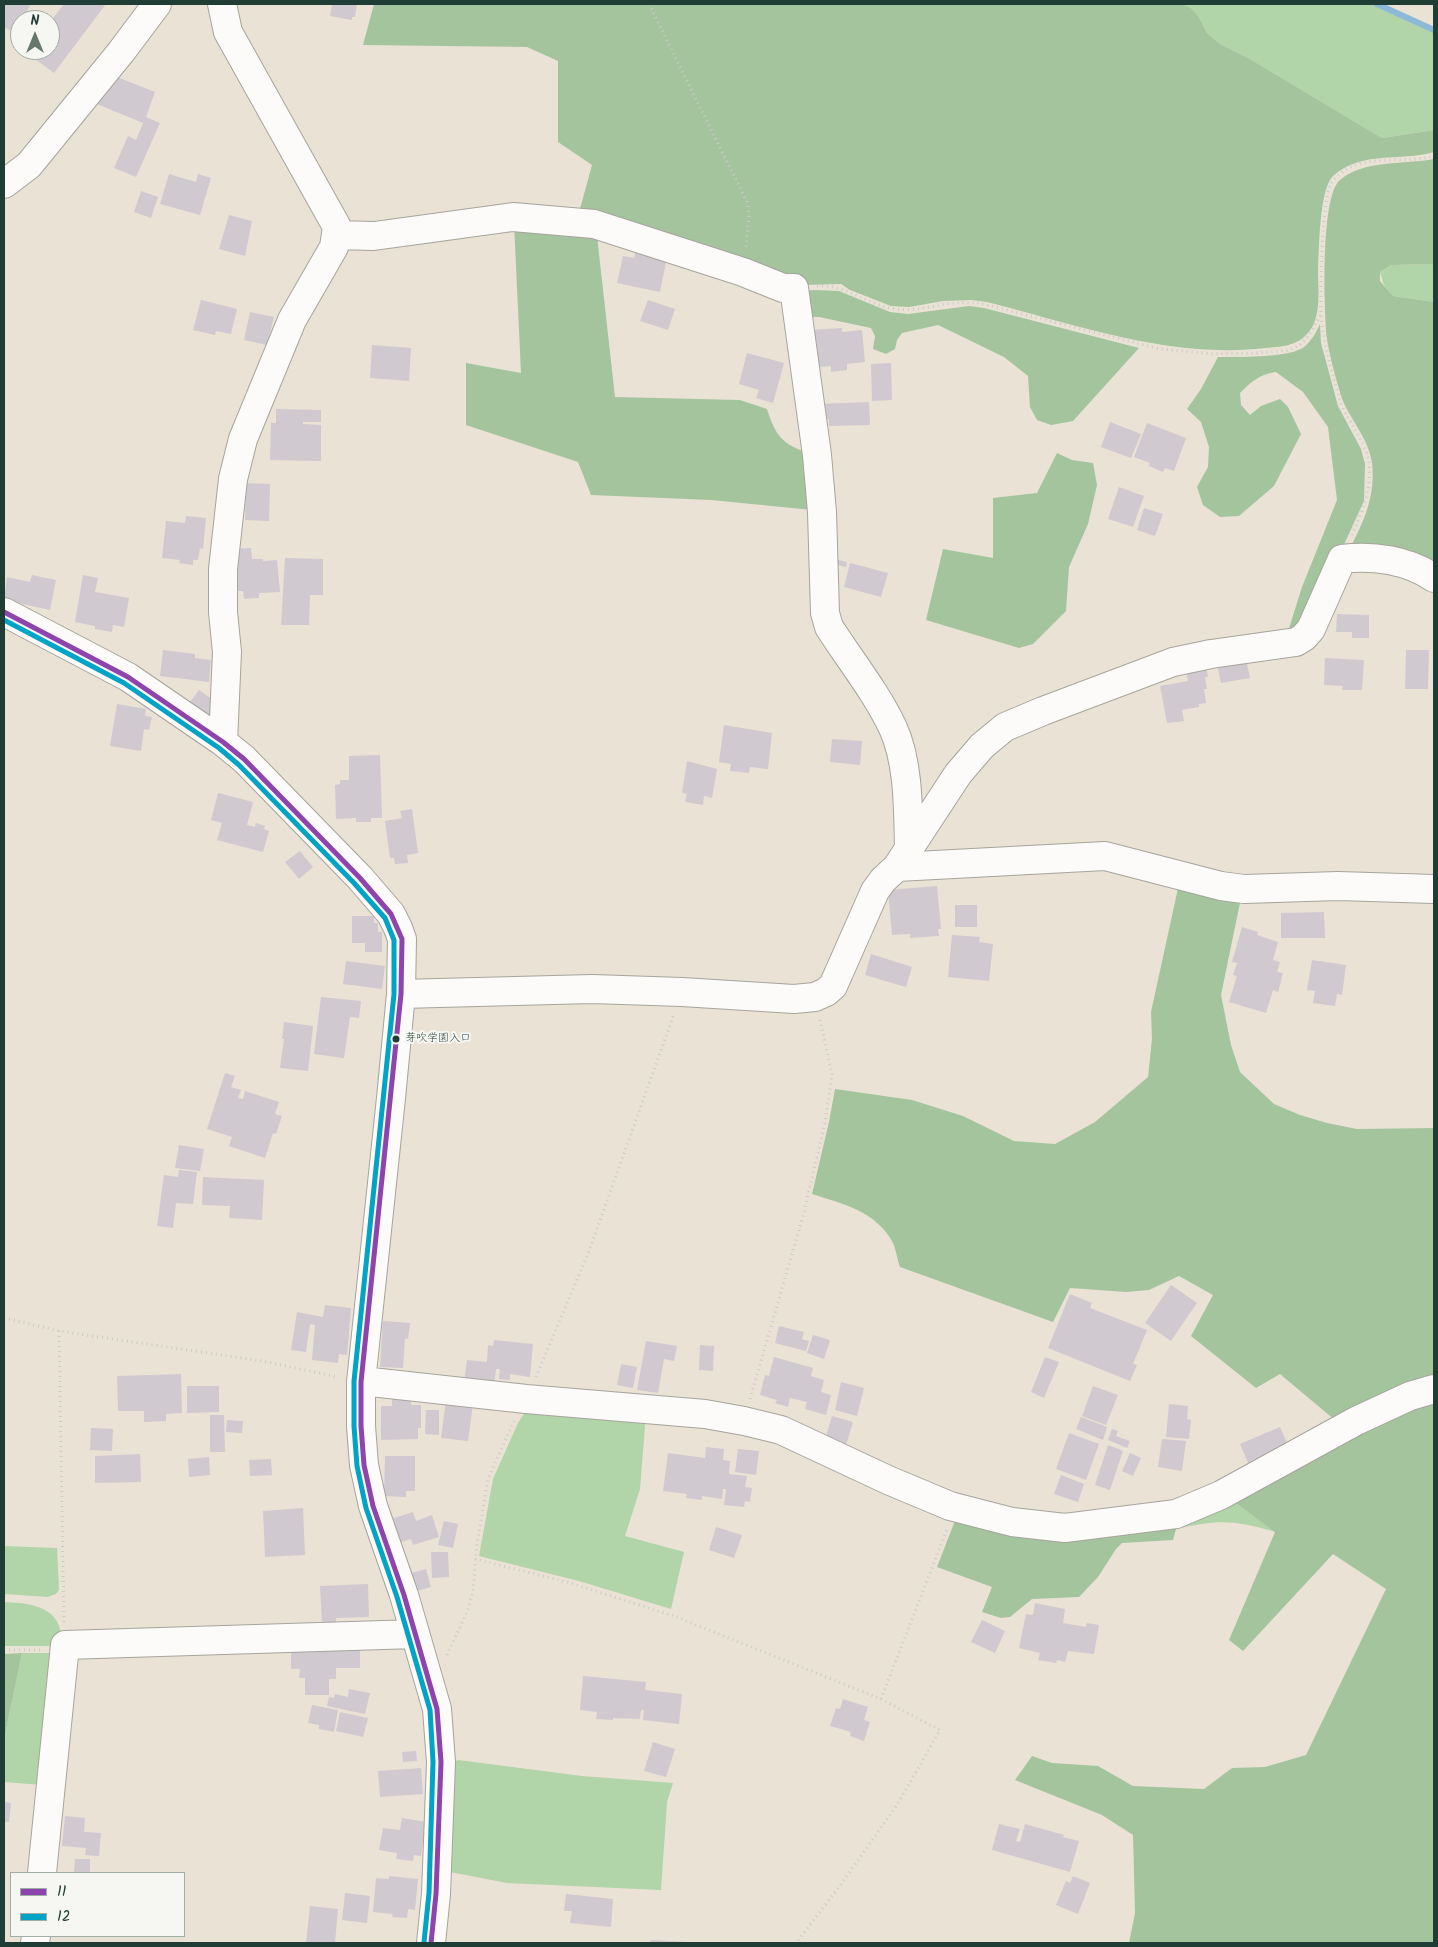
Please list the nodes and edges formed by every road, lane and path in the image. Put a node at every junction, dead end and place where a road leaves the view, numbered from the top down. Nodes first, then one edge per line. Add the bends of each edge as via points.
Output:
1 (157, 4) edge
2 (222, 4) edge
3 (649, 4) edge
4 (1434, 156) edge
5 (4, 184) edge
6 (337, 235) junction
7 (742, 272) junction
8 (794, 288) junction
9 (1321, 314) junction
10 (1342, 559) junction
11 (1434, 578) edge
12 (4, 612) edge
13 (222, 742) junction
14 (903, 858) junction
15 (1434, 889) edge
16 (682, 992) junction
17 (401, 994) junction
18 (815, 997) junction
19 (4, 1318) edge
20 (58, 1331) junction
21 (361, 1382) junction
22 (1434, 1389) edge
23 (526, 1399) junction
24 (744, 1421) junction
25 (956, 1508) junction
26 (475, 1559) junction
27 (415, 1634) junction
28 (64, 1648) junction
29 (4, 1650) edge
30 (433, 1698) junction
31 (881, 1699) junction
32 (42, 1872) edge
33 (431, 1943) edge
34 (796, 1943) edge

1 - 5 street via 29,164
2 - 6 street via 228,32 332,216
3 - 7 path via 748,204 750,216
4 - 9 path via 1358,165 1345,170 1331,183 1323,233
6 - 7 street via 374,236 513,217 594,224
6 - 13 street via 334,247 292,320 243,439 233,478 223,569 227,652
7 - 8 street via 783,288
8 - 9 path via 826,285 890,308 979,303 1160,349 1214,354 1289,350 1300,345 1310,334
8 - 14 street via 817,455 825,613 829,627 883,708 901,751 908,806
9 - 10 path via 1341,403 1369,464 1367,500
10 - 11 street via 1363,556 1405,563
10 - 14 street via 1311,629 1296,642 1173,662 1005,727 982,746 958,774
12 - 13 street via 128,677
13 - 17 street via 244,759 391,914 402,939
14 - 15 street via 1106,856 1244,889 1338,886
14 - 18 street via 875,891 833,986
16 - 17 street via 592,989
16 - 18 street via 794,999
16 - 23 path via 589,1251
17 - 21 street
18 - 24 path via 832,1074 825,1122 803,1216
19 - 20 path
20 - 21 path via 262,1361
20 - 28 path
21 - 23 street
21 - 27 street via 364,1465 373,1506
22 - 25 street via 1410,1396 1356,1421 1221,1495 1176,1514 1065,1528 1012,1522
23 - 24 street via 705,1414
23 - 26 path via 488,1479
24 - 25 street via 781,1430
25 - 31 path
26 - 30 path via 473,1592 467,1612
26 - 31 path via 567,1582 674,1616
27 - 28 street
27 - 30 street
28 - 29 path
28 - 32 street
30 - 33 street via 441,1762
31 - 34 path via 940,1730 897,1805

